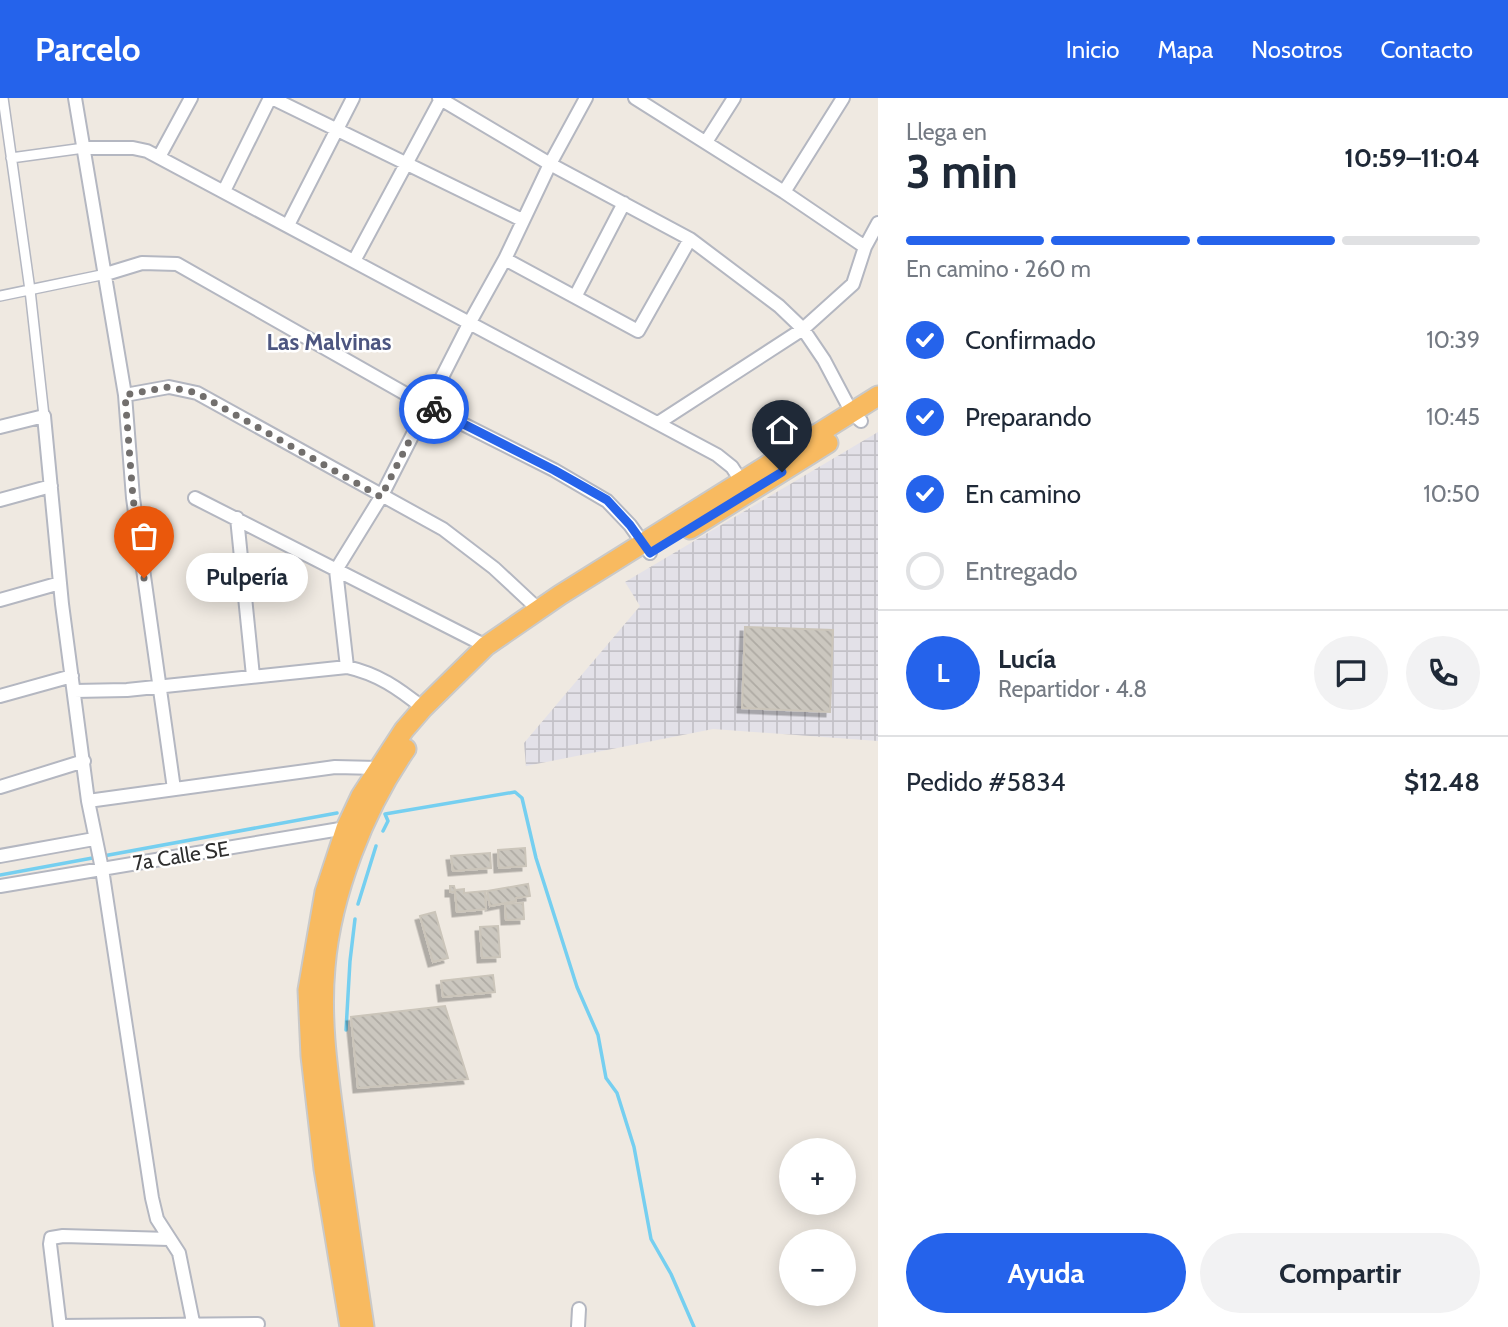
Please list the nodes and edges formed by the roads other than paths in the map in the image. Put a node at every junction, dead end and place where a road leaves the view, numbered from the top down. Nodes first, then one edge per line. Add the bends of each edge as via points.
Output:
1 (3, 98) edge
2 (75, 98) edge
3 (191, 98) edge
4 (271, 98) edge
5 (353, 98) edge
6 (586, 98) edge
7 (635, 98) edge
8 (734, 98) edge
9 (844, 98) edge
10 (440, 99) edge
11 (337, 130) junction
12 (706, 142) junction
13 (84, 148) junction
14 (11, 158) junction
15 (159, 158) junction
16 (406, 164) junction
17 (550, 164) junction
18 (224, 191) junction
19 (784, 192) junction
20 (624, 203) junction
21 (522, 220) junction
22 (878, 223) edge
23 (288, 225) junction
24 (690, 239) junction
25 (865, 247) junction
26 (505, 259) junction
27 (354, 261) junction
28 (106, 274) junction
29 (30, 290) junction
30 (0, 296) edge
31 (575, 297) junction
32 (470, 323) junction
33 (803, 329) junction
34 (125, 395) junction
35 (878, 396) edge
36 (427, 406) junction
37 (878, 410) edge
38 (44, 416) junction
39 (857, 417) junction
40 (658, 423) junction
41 (0, 427) edge
42 (741, 481) junction
43 (51, 486) junction
44 (381, 497) junction
45 (195, 498) dead end
46 (0, 500) edge
47 (237, 518) junction
48 (646, 548) junction
49 (336, 570) junction
50 (60, 583) junction
51 (0, 600) edge
52 (538, 610) junction
53 (486, 646) junction
54 (347, 667) junction
55 (72, 676) junction
56 (253, 676) junction
57 (158, 685) junction
58 (75, 691) junction
59 (0, 696) edge
60 (423, 708) junction
61 (83, 761) junction
62 (378, 768) junction
63 (0, 787) edge
64 (174, 789) junction
65 (88, 801) junction
66 (353, 831) junction
67 (95, 844) junction
68 (0, 856) edge
69 (101, 867) junction
70 (0, 886) edge
71 (169, 1240) junction
72 (579, 1309) dead end
73 (258, 1324) dead end
74 (60, 1326) edge
75 (193, 1326) edge
76 (350, 1327) edge
77 (364, 1327) edge
78 (578, 1327) edge

1 - 14 street
2 - 13 street
3 - 15 street
4 - 11 street
4 - 18 street
5 - 11 street
6 - 17 street
7 - 12 street
8 - 12 street
9 - 19 street
10 - 16 street
10 - 17 street
11 - 16 street
11 - 23 street
12 - 19 street
13 - 14 street
13 - 15 street via 133,148
13 - 28 street
14 - 29 street
15 - 18 street
16 - 21 street
16 - 27 street
17 - 20 street
17 - 21 street
18 - 23 street
19 - 25 street
20 - 24 street
20 - 31 street
21 - 26 street
22 - 25 street
23 - 27 street
24 - 31 street via 638,331
24 - 33 street
25 - 33 street via 853,284
26 - 31 street
26 - 32 street
27 - 32 street
28 - 29 street
28 - 34 street
28 - 36 street via 142,263 177,264
29 - 30 street
29 - 38 street
32 - 36 street
32 - 40 street
33 - 39 street
33 - 40 street
34 - 44 street via 169,387 197,393
34 - 57 street via 133,498
35 - 39 highway
36 - 44 street
36 - 48 street via 607,500
37 - 39 highway
38 - 41 street
38 - 43 street
39 - 42 highway
39 - 48 highway
40 - 42 street via 717,455
42 - 48 highway
43 - 46 street
43 - 50 street
44 - 49 street
44 - 52 street via 443,529
45 - 47 street
47 - 49 street
47 - 56 street
48 - 52 highway
48 - 66 highway via 528,629 458,689 398,760
49 - 53 street
49 - 54 street
50 - 51 street
50 - 55 street
52 - 53 highway
53 - 60 highway
54 - 56 street
54 - 60 street via 370,673
55 - 58 street
55 - 59 street
56 - 57 street
57 - 58 street
57 - 64 street
58 - 61 street
60 - 62 highway
61 - 63 street
61 - 65 street
62 - 64 street via 335,767
62 - 66 highway
64 - 65 street
65 - 67 street
66 - 69 street, 7a Calle SE
66 - 76 highway via 325,892 308,989 323,1157
66 - 77 highway via 325,964 323,1004
67 - 68 street
67 - 69 street
69 - 70 street, 7a Calle SE
69 - 71 street via 152,1198
71 - 74 street via 51,1238
71 - 75 street via 179,1253
72 - 78 street
73 - 75 street
74 - 75 street

